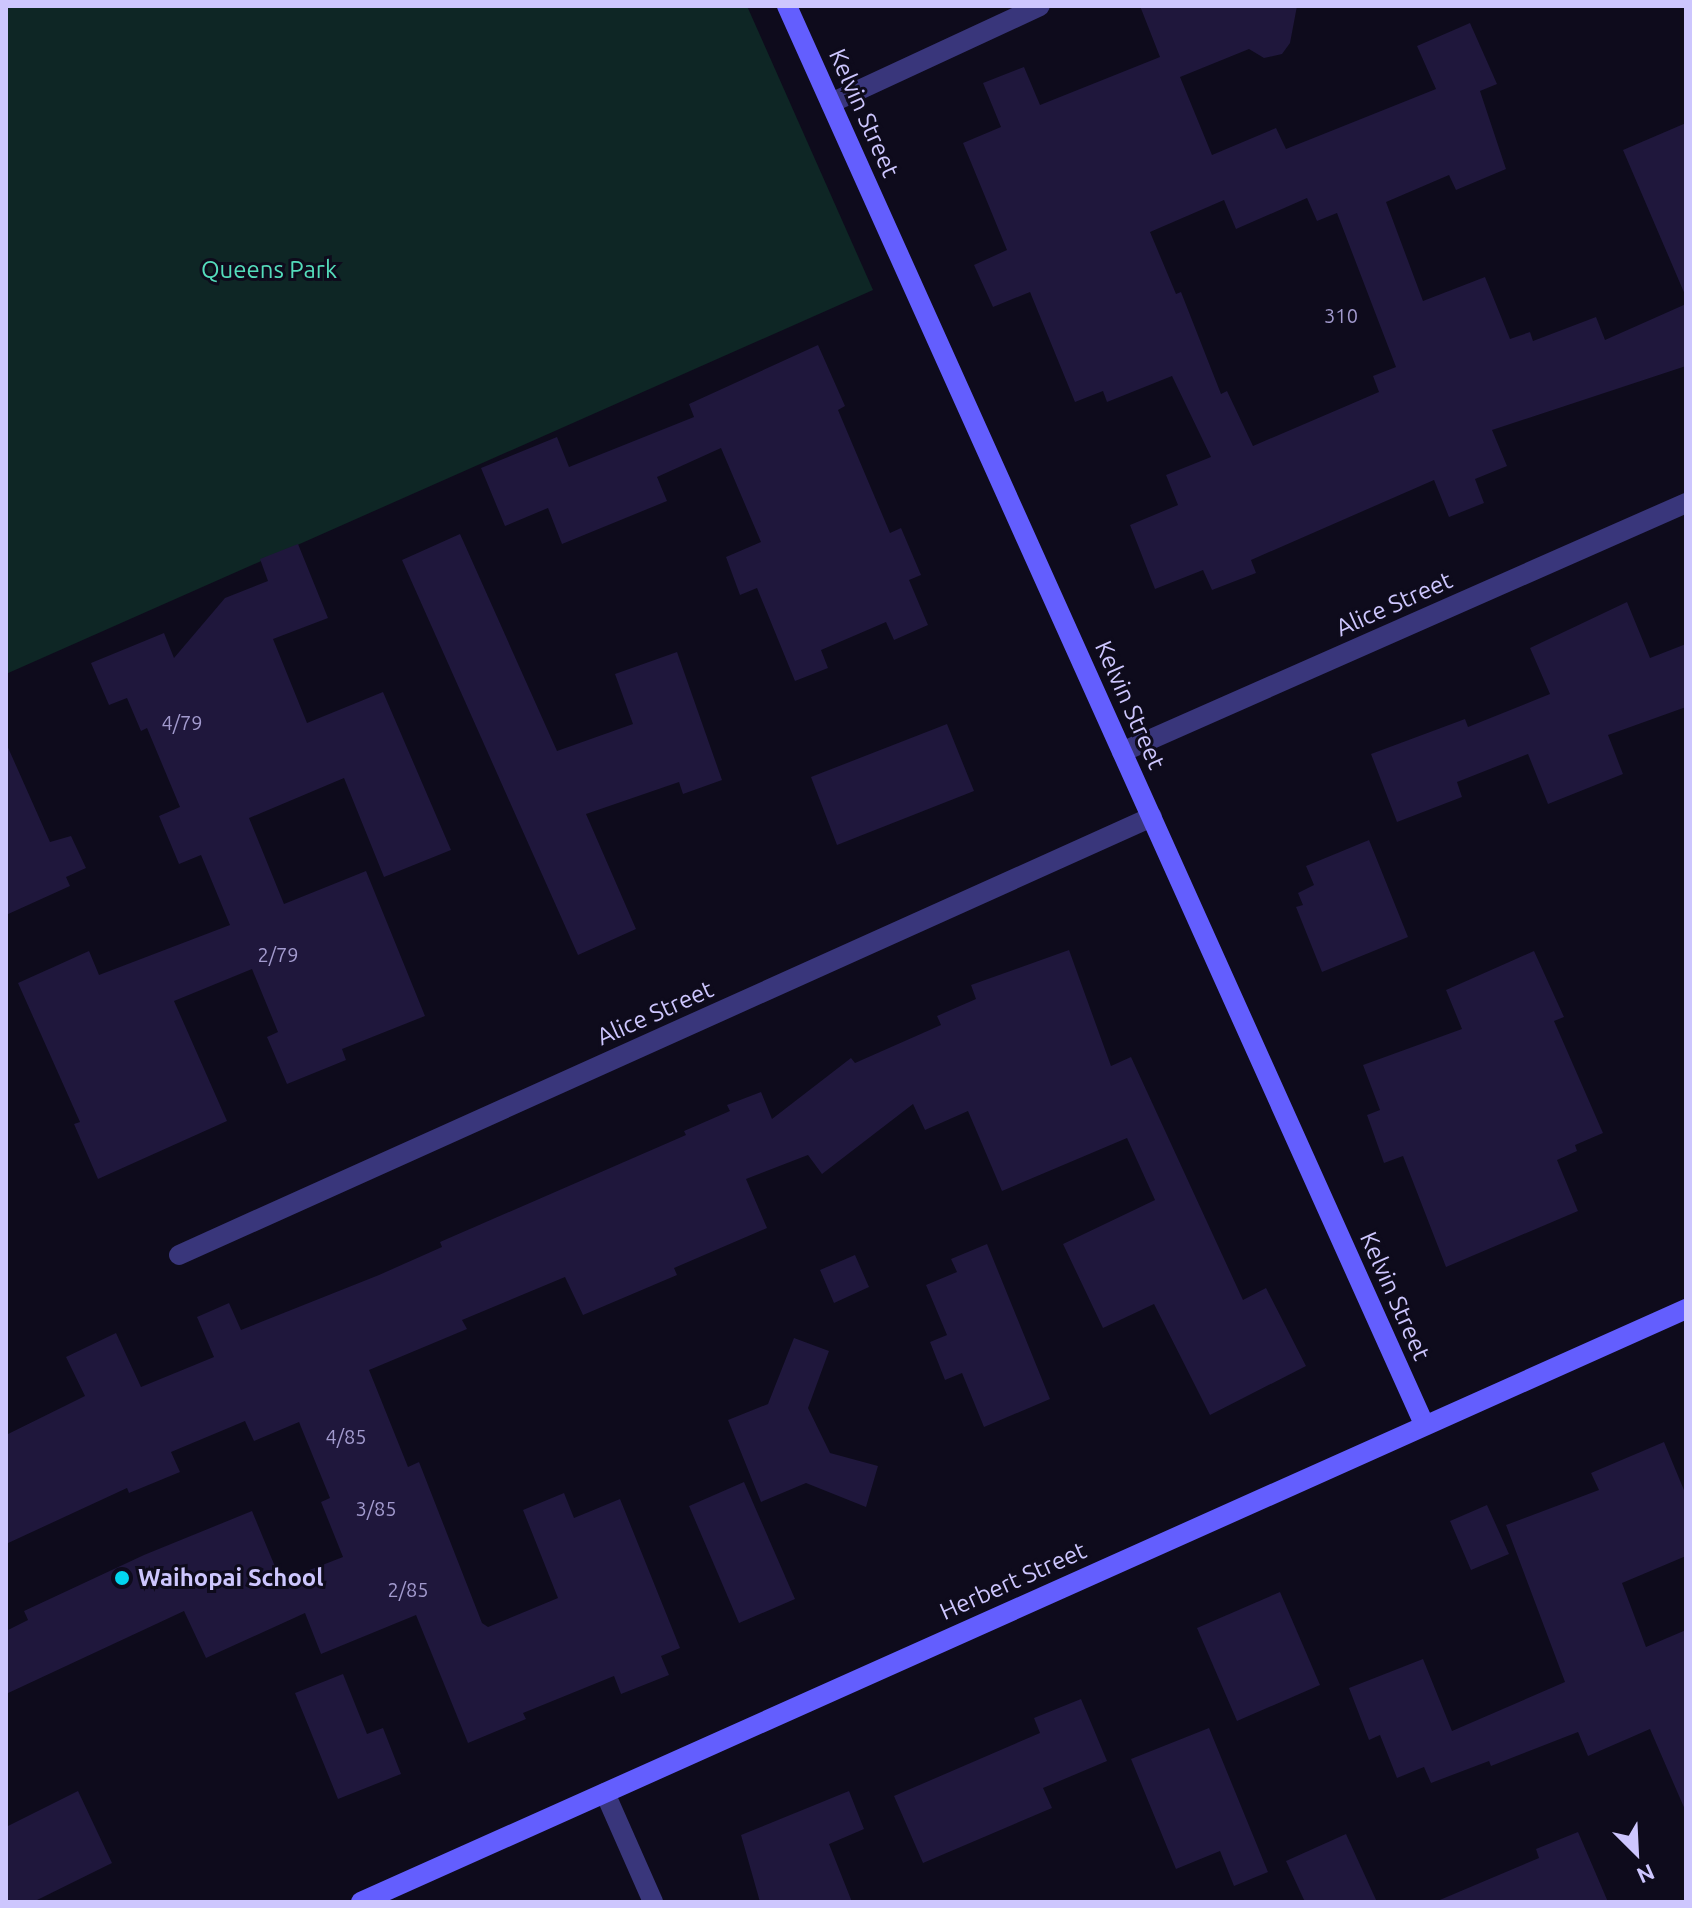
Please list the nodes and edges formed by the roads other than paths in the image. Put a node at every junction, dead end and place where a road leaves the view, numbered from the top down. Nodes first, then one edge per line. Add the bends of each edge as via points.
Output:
1 (787, 6) edge
2 (1040, 6) edge
3 (831, 103) junction
4 (1686, 503) edge
5 (1122, 752) junction
6 (1152, 817) junction
7 (179, 1255) dead end
8 (1686, 1309) edge
9 (1424, 1424) junction
10 (605, 1793) junction
11 (361, 1902) edge
12 (653, 1902) edge

1 - 3 main road, Kelvin Street
2 - 3 street
3 - 5 main road, Kelvin Street
4 - 5 street, Alice Street
5 - 6 main road, Kelvin Street
6 - 7 street, Alice Street
6 - 9 main road, Kelvin Street
8 - 9 main road, Herbert Street
9 - 10 main road, Herbert Street
10 - 11 main road, Herbert Street
10 - 12 street

